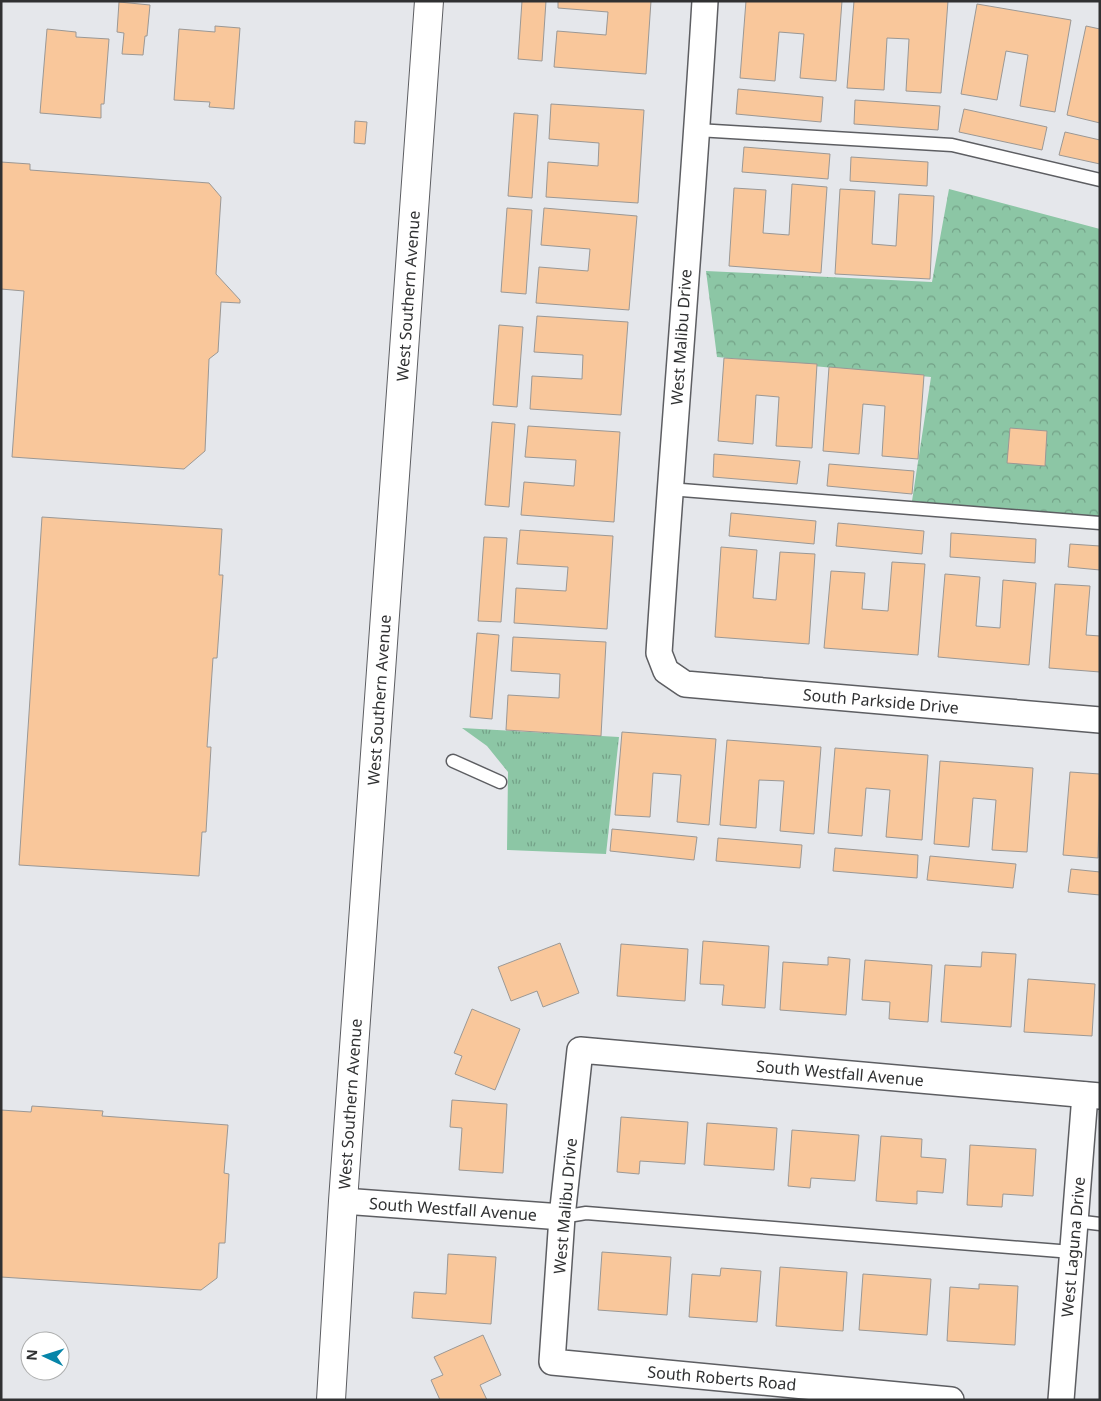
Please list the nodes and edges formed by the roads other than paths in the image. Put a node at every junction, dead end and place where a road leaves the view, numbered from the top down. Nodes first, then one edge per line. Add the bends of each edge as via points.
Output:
1 (429, 1) edge
2 (705, 1) edge
3 (697, 130) junction
4 (1100, 180) edge
5 (669, 489) junction
6 (1100, 523) edge
7 (666, 670) joint
8 (1100, 720) edge
9 (453, 762) dead end
10 (500, 782) dead end
11 (580, 1050) joint
12 (1092, 1095) edge
13 (343, 1202) junction
14 (562, 1217) junction
15 (1075, 1221) junction
16 (1100, 1224) edge
17 (1072, 1252) junction
18 (552, 1362) joint
19 (331, 1400) edge
20 (951, 1400) edge
21 (1061, 1400) edge

1 - 13 main road, West Southern Avenue
2 - 3 street, West Malibu Drive
3 - 4 lane via 952,145
3 - 5 street, West Malibu Drive
5 - 6 lane
5 - 7 street, West Malibu Drive via 659,653
7 - 8 street, South Parkside Drive via 685,684
9 - 10 lane
11 - 12 street, South Westfall Avenue
11 - 14 street, West Malibu Drive
12 - 15 street, West Laguna Drive
13 - 14 street, South Westfall Avenue
13 - 19 main road, West Southern Avenue
14 - 17 lane via 586,1213
14 - 18 street, West Malibu Drive
15 - 16 lane
15 - 17 street, West Laguna Drive
17 - 21 street, West Laguna Drive
18 - 20 street, South Roberts Road

